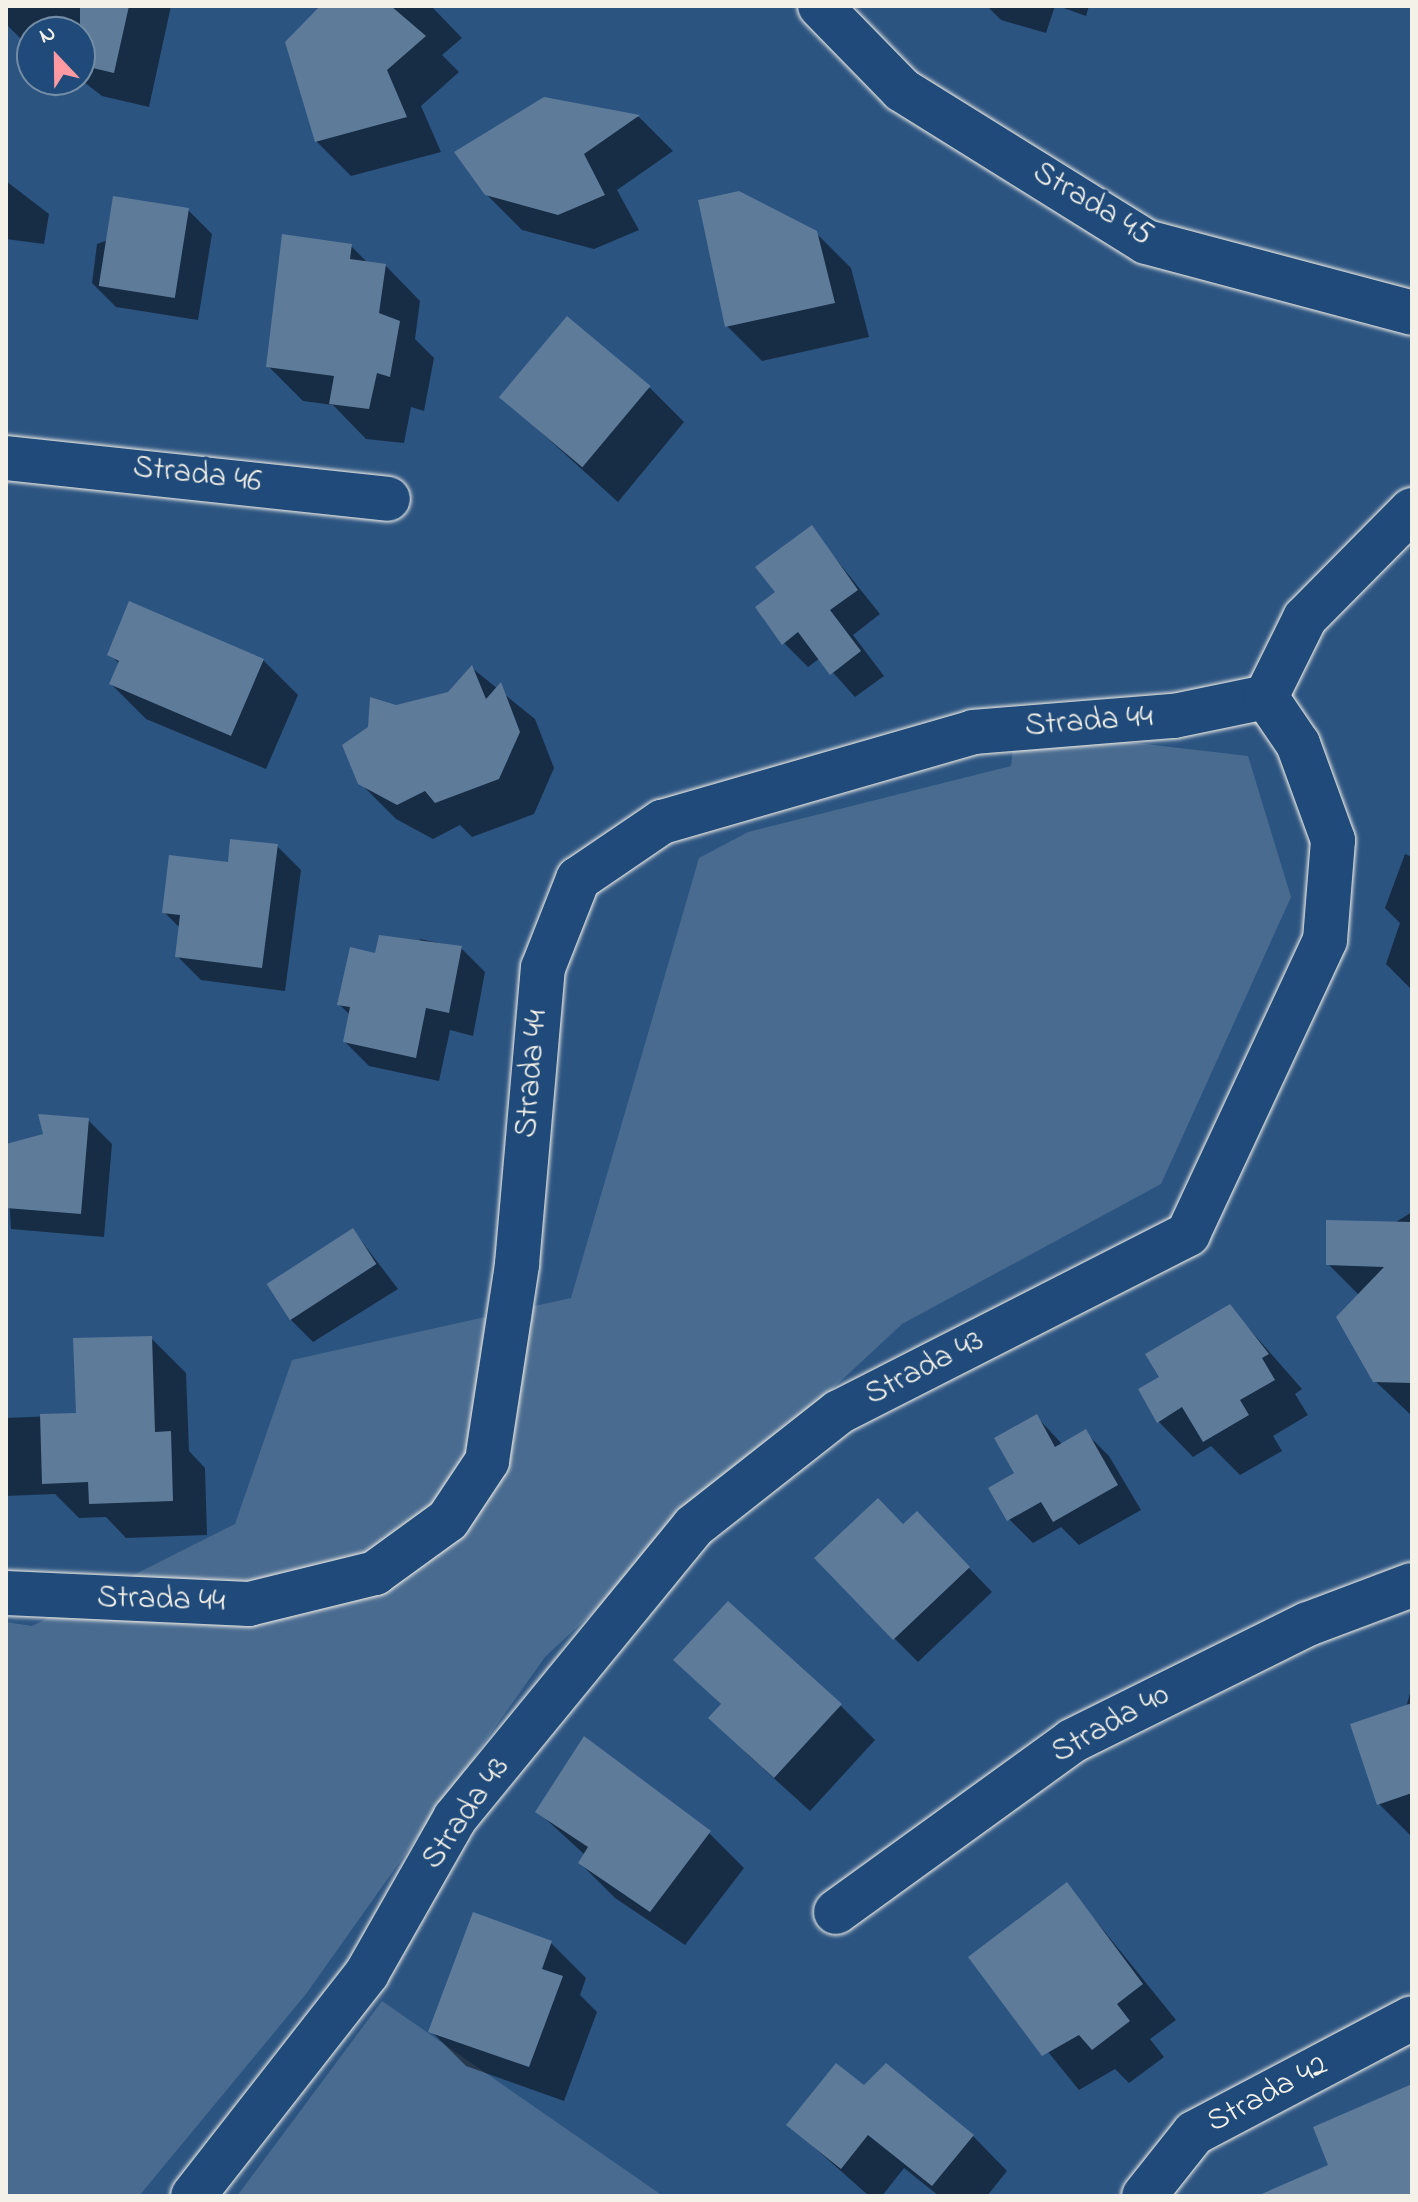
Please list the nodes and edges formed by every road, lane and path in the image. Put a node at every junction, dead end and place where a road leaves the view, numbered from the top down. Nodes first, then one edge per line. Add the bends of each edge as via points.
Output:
1 (820, 6) edge
2 (1412, 313) edge
3 (6, 458) edge
4 (388, 499) dead end
5 (1412, 510) edge
6 (1266, 697) junction
7 (1412, 1585) edge
8 (6, 1593) edge
9 (836, 1912) dead end
10 (1412, 2018) edge
11 (193, 2196) edge
12 (1144, 2196) edge

1 - 2 street, Strada 45 via 902,90 1146,242
3 - 4 street, Strada 46
5 - 6 street via 1305,618
6 - 8 street, Strada 44 via 1174,716 973,732 662,822 578,879 543,968 517,1264 487,1461 448,1520 375,1573 249,1604
6 - 11 street, Strada 43 via 1298,744 1333,840 1325,940 1188,1234 839,1412 694,1526 455,1818 367,1973
7 - 9 street, Strada 40 via 1308,1624 1072,1741
10 - 12 street, Strada 42 via 1194,2133

